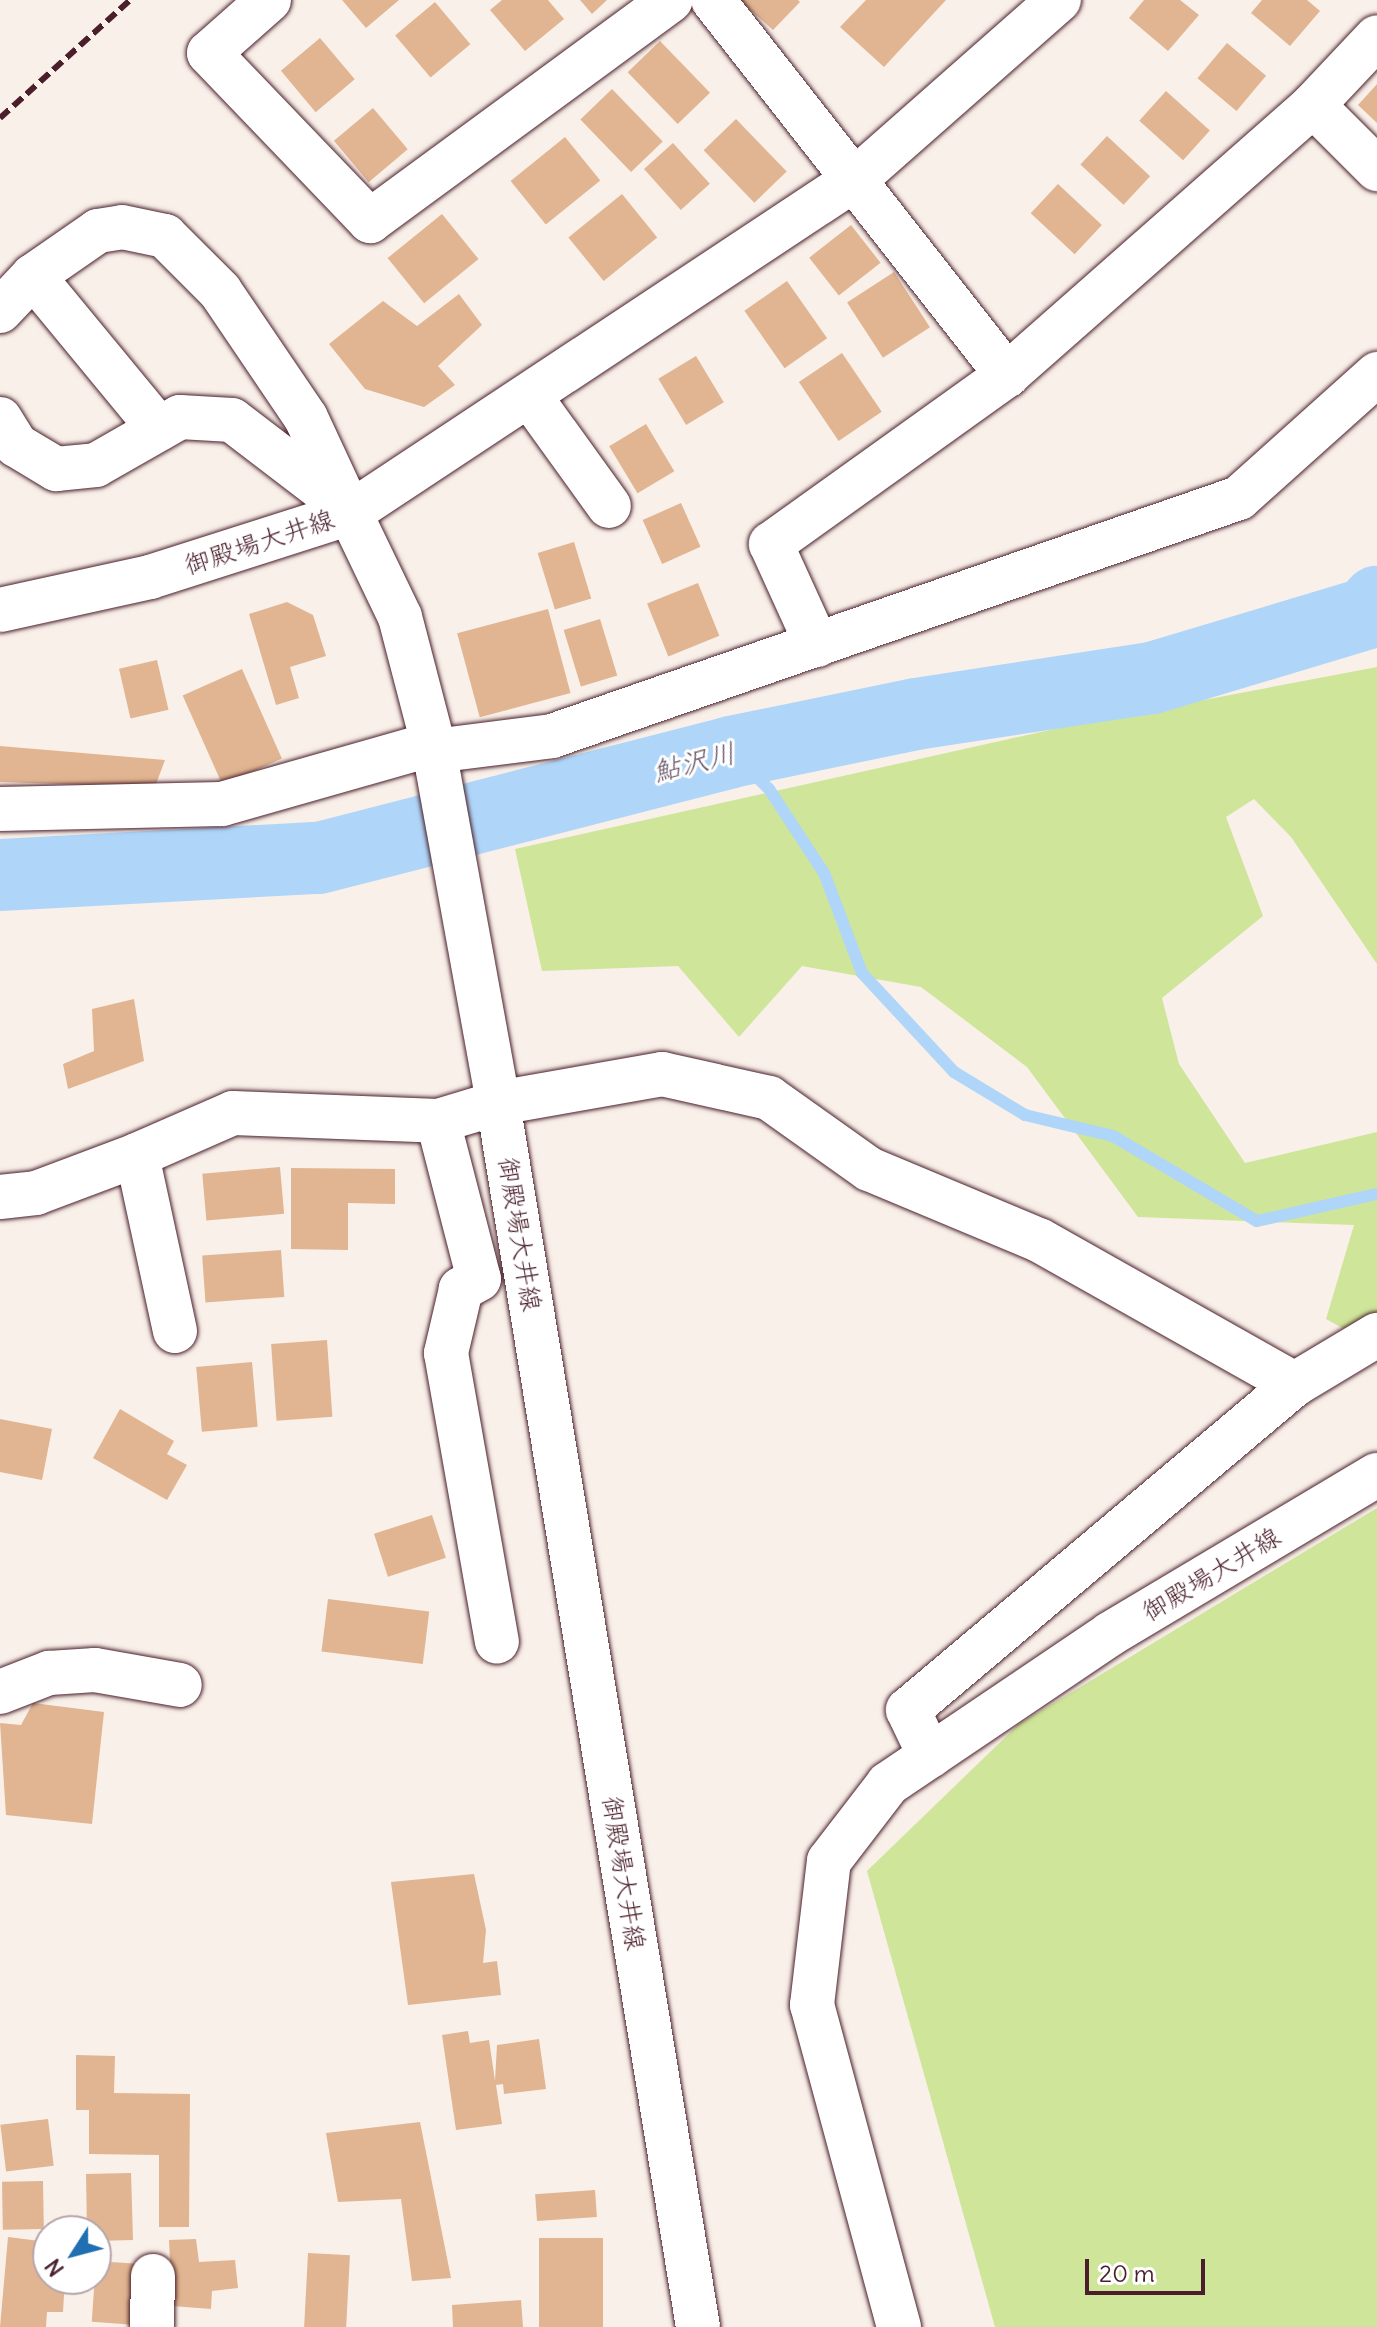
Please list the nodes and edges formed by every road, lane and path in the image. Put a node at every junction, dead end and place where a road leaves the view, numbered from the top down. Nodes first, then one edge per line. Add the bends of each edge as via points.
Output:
1 (269, 0) edge
2 (671, 0) edge
3 (713, 0) edge
4 (1059, 0) edge
5 (1377, 37) edge
6 (1313, 105) junction
7 (1377, 169) edge
8 (858, 177) junction
9 (33, 276) junction
10 (0, 311) edge
11 (1377, 374) edge
12 (1007, 375) junction
13 (531, 398) junction
14 (0, 419) edge
15 (159, 429) junction
16 (609, 506) dead end
17 (350, 513) junction
18 (0, 610) edge
19 (817, 645) junction
20 (434, 747) junction
21 (0, 809) edge
22 (498, 1103) junction
23 (438, 1121) junction
24 (137, 1155) junction
25 (0, 1197) edge
26 (175, 1331) dead end
27 (1377, 1335) edge
28 (1295, 1384) junction
29 (1377, 1475) edge
30 (497, 1642) dead end
31 (180, 1685) dead end
32 (0, 1692) edge
33 (930, 1756) junction
34 (153, 2276) dead end
35 (152, 2327) edge
36 (698, 2327) edge
37 (899, 2327) edge

1 - 2 street via 209,53 370,221
3 - 8 street
4 - 8 street
5 - 6 street
6 - 7 street
6 - 12 street
8 - 12 street
8 - 13 street
9 - 10 street
9 - 15 street
9 - 17 street via 98,231 122,227 165,236 220,291 306,418
11 - 19 street via 1239,498
12 - 19 street via 771,544
13 - 16 street
13 - 17 street
14 - 15 street via 16,445 56,469 96,465
15 - 17 street via 180,417 232,420 291,458
17 - 18 street, 御殿場大井線 via 150,577
17 - 20 street, 御殿場大井線 via 400,617
19 - 20 street via 552,736
20 - 21 street via 222,804
20 - 22 street, 御殿場大井線
22 - 23 street
22 - 28 street via 662,1074 769,1098 869,1169 1039,1240
22 - 36 street, 御殿場大井線
23 - 24 street via 233,1113
23 - 30 street via 479,1279 461,1289 446,1353
24 - 25 street via 36,1193
24 - 26 street
27 - 28 street
28 - 33 street via 908,1710
29 - 33 street, 御殿場大井線 via 1110,1634
31 - 32 street via 95,1670 49,1673
33 - 37 street, 御殿場大井線 via 888,1784 829,1861 812,2005
34 - 35 street

